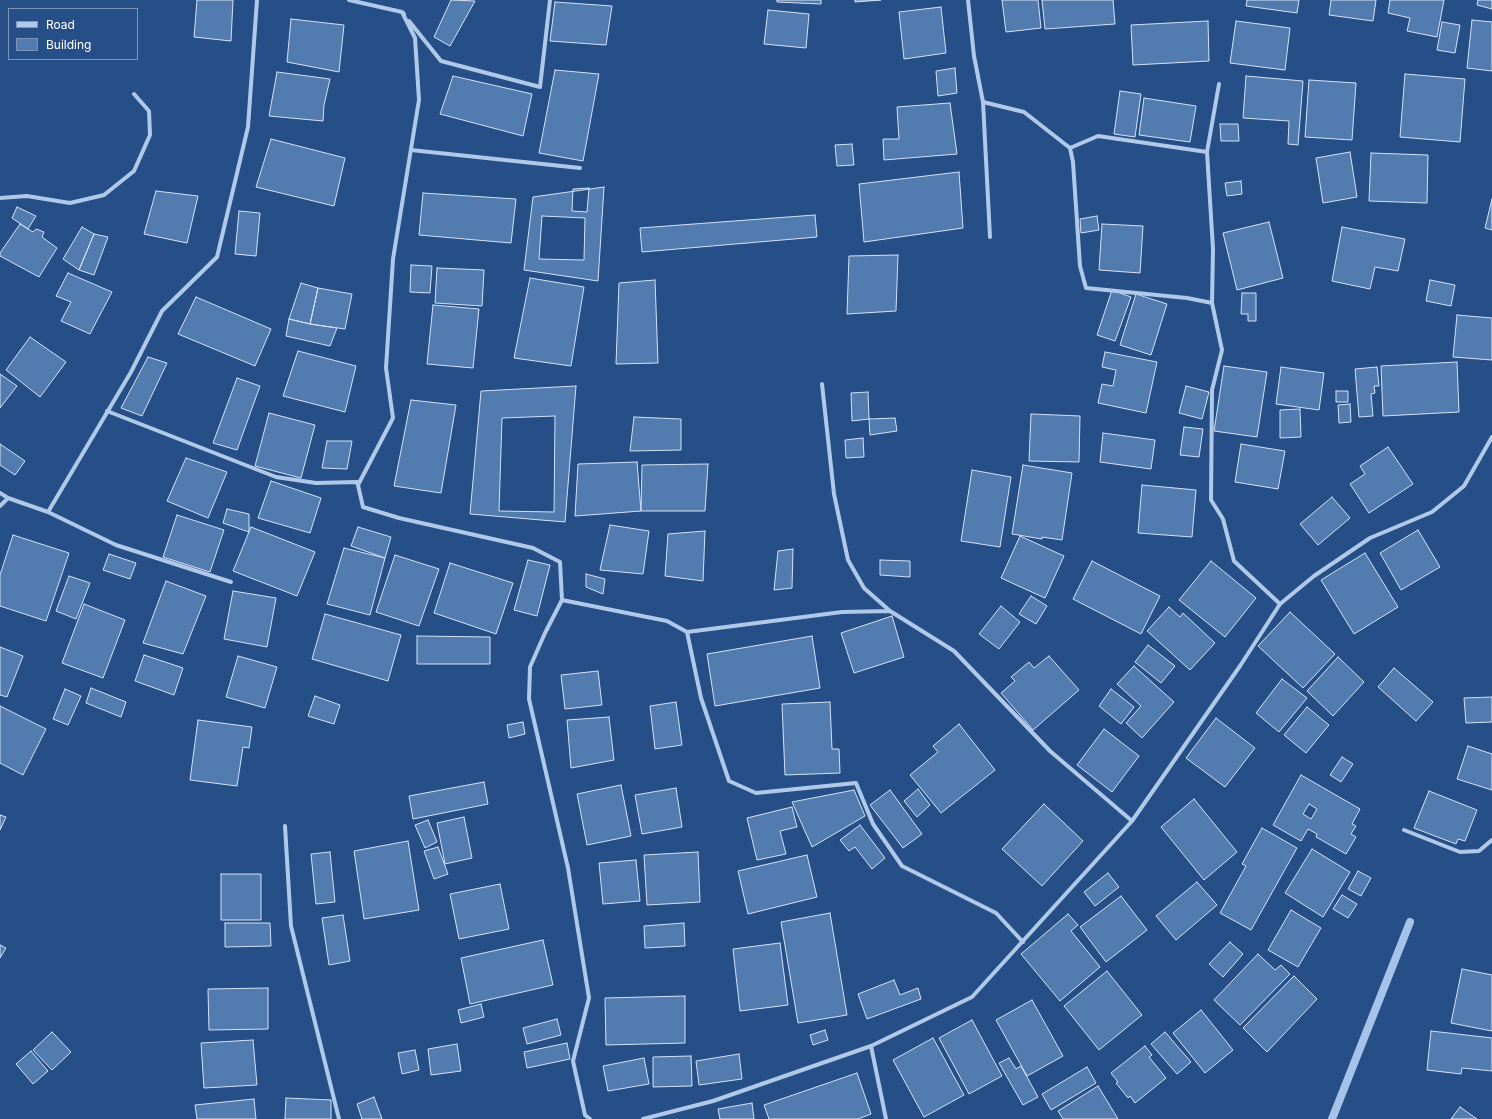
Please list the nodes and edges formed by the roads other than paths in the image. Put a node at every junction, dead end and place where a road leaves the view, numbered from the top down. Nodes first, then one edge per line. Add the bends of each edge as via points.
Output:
1 (257, 0) edge
2 (348, 0) edge
3 (550, 0) edge
4 (968, 0) edge
5 (402, 12) junction
6 (1219, 84) dead end
7 (134, 94) dead end
8 (984, 102) junction
9 (1070, 148) junction
10 (410, 150) junction
11 (1206, 152) junction
12 (580, 168) dead end
13 (0, 198) edge
14 (990, 237) dead end
15 (1212, 303) junction
16 (822, 384) dead end
17 (107, 411) junction
18 (1492, 437) edge
19 (358, 485) junction
20 (0, 493) edge
21 (8, 498) junction
22 (0, 506) edge
23 (48, 512) junction
24 (231, 582) dead end
25 (562, 600) junction
26 (1280, 604) junction
27 (890, 611) junction
28 (687, 632) junction
29 (1132, 821) junction
30 (285, 826) dead end
31 (1404, 830) dead end
32 (1492, 840) edge
33 (1023, 942) junction
34 (871, 1046) junction
35 (339, 1119) edge
36 (590, 1119) edge
37 (643, 1119) edge
38 (886, 1119) edge

1 - 17 street via 248,127 217,257 162,311 131,372
2 - 5 street
3 - 5 street via 540,86 441,62
4 - 8 street via 974,56
5 - 10 street via 415,38 418,100
6 - 11 street
7 - 13 street via 149,110 150,135 134,171 104,195 70,202 27,196
8 - 9 street via 1024,112
8 - 14 street
9 - 11 street via 1098,136
9 - 15 street via 1080,266 1086,288 1187,298
10 - 12 street
10 - 19 street via 393,259 386,360 393,418
11 - 15 street via 1213,249
15 - 26 street via 1222,350 1212,390 1211,500 1223,519 1234,561
16 - 27 street via 834,494 848,560 864,588
17 - 19 street via 276,477 316,483 357,482
17 - 23 street
18 - 26 street via 1464,486 1432,512 1370,538 1314,576
19 - 25 street via 363,507 399,518 533,548 560,562
20 - 21 street
21 - 22 street
21 - 23 street
23 - 24 street via 116,545
25 - 28 street via 667,621
25 - 36 street via 530,667 529,699 568,868 589,998 573,1061 585,1115
26 - 29 street
27 - 28 street via 842,612
27 - 29 street via 954,651 1050,751
28 - 33 street via 701,698 729,781 756,793 856,783 873,824 902,866 996,913
29 - 33 street
30 - 35 street via 292,926
31 - 32 street via 1460,852 1479,851
33 - 34 street via 972,997
34 - 37 street via 714,1101
34 - 38 street

